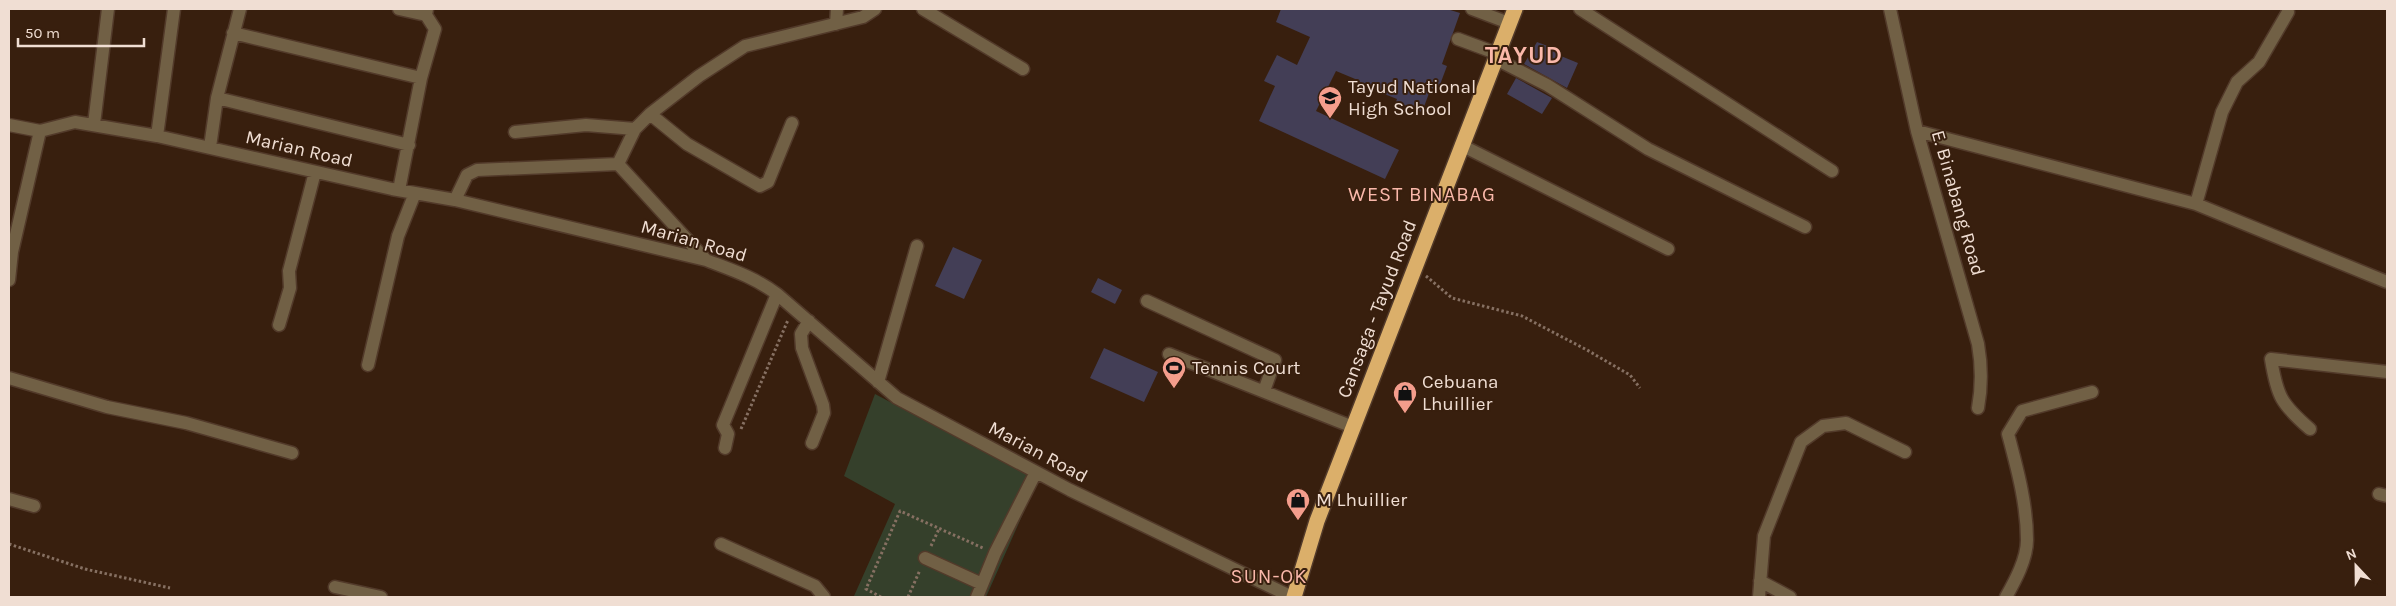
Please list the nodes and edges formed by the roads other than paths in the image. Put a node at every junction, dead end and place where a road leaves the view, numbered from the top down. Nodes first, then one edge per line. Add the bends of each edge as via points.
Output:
1 (108, 9) edge
2 (174, 9) edge
3 (240, 9) edge
4 (400, 9) edge
5 (837, 9) edge
6 (875, 9) edge
7 (923, 9) edge
8 (1472, 9) edge
9 (1515, 9) edge
10 (1580, 9) edge
11 (1890, 9) edge
12 (427, 12) edge
13 (2288, 12) dead end
14 (836, 24) junction
15 (1509, 24) junction
16 (233, 33) junction
17 (1458, 39) dead end
18 (1495, 56) junction
19 (1023, 69) dead end
20 (421, 78) junction
21 (217, 98) junction
22 (650, 114) junction
23 (792, 123) dead end
24 (94, 124) junction
25 (9, 125) edge
26 (636, 129) junction
27 (40, 131) junction
28 (1917, 131) junction
29 (515, 132) dead end
30 (157, 136) junction
31 (409, 145) junction
32 (1461, 146) junction
33 (210, 147) junction
34 (618, 164) junction
35 (1832, 171) dead end
36 (315, 172) junction
37 (400, 190) junction
38 (415, 193) junction
39 (455, 200) junction
40 (2196, 204) junction
41 (1806, 227) dead end
42 (917, 246) dead end
43 (1668, 249) dead end
44 (706, 260) junction
45 (9, 280) edge
46 (2387, 282) edge
47 (777, 294) junction
48 (1147, 301) dead end
49 (809, 321) junction
50 (278, 325) dead end
51 (1169, 354) dead end
52 (368, 365) dead end
53 (2387, 372) edge
54 (9, 378) edge
55 (878, 382) junction
56 (1264, 391) junction
57 (2092, 392) dead end
58 (1978, 408) dead end
59 (1353, 427) junction
60 (2310, 429) dead end
61 (812, 443) dead end
62 (725, 448) dead end
63 (1905, 452) dead end
64 (292, 453) dead end
65 (1036, 472) junction
66 (9, 499) edge
67 (34, 506) dead end
68 (721, 544) dead end
69 (925, 558) dead end
70 (1760, 582) junction
71 (982, 584) junction
72 (335, 587) dead end
73 (381, 597) edge
74 (824, 597) edge
75 (977, 597) edge
76 (1293, 597) edge
77 (1758, 597) edge
78 (1790, 597) edge
79 (2006, 597) edge

1 - 24 street
2 - 30 street
3 - 16 street
4 - 12 street
5 - 14 street
6 - 14 street via 862,18
7 - 19 street
8 - 15 street
9 - 15 highway, Cansaga - Tayud Road
10 - 35 street
11 - 28 street, E. Binabang Road
12 - 20 street via 434,29
13 - 40 street via 2259,62 2237,82 2222,112
14 - 22 street via 745,46
15 - 18 highway, Cansaga - Tayud Road
16 - 20 street
16 - 21 street
17 - 18 street
18 - 32 highway, Cansaga - Tayud Road
18 - 41 street via 1648,149
20 - 31 street
21 - 31 street
21 - 33 street
22 - 23 street via 687,144 760,186 768,182
22 - 26 street
24 - 27 street, Marian Road via 74,122
24 - 30 street, Marian Road
25 - 27 street, Marian Road
26 - 29 street via 586,126
26 - 34 street
27 - 45 street via 12,252
28 - 40 street
28 - 58 street, E. Binabang Road via 1978,344 1982,366
30 - 33 street, Marian Road
31 - 37 street
32 - 43 street
32 - 59 highway, Cansaga - Tayud Road
33 - 36 street, Marian Road
34 - 39 street via 477,170 467,175
34 - 44 street
36 - 37 street, Marian Road
36 - 50 street via 289,271 290,288
37 - 38 street, Marian Road
38 - 39 street, Marian Road
38 - 52 street via 398,236
39 - 44 street, Marian Road
40 - 46 street
42 - 55 street
44 - 47 street, Marian Road via 757,279
47 - 49 street, Marian Road
47 - 62 street via 725,430
48 - 56 street via 1275,360
49 - 55 street, Marian Road
49 - 61 street via 801,334 802,348 824,413
51 - 56 street
53 - 60 street via 2271,359 2275,385 2288,410
54 - 64 street via 107,407 186,423
55 - 65 street, Marian Road via 897,398
56 - 59 street
57 - 79 street via 2022,411 2008,434 2019,477 2028,541 2018,576
59 - 76 highway, Cansaga - Tayud Road
63 - 70 street via 1846,423 1823,426 1801,442 1764,536
65 - 71 street
65 - 76 street, Marian Road
66 - 67 street
68 - 74 street via 815,586
69 - 71 street
70 - 77 street
70 - 78 street
71 - 75 street
72 - 73 street

